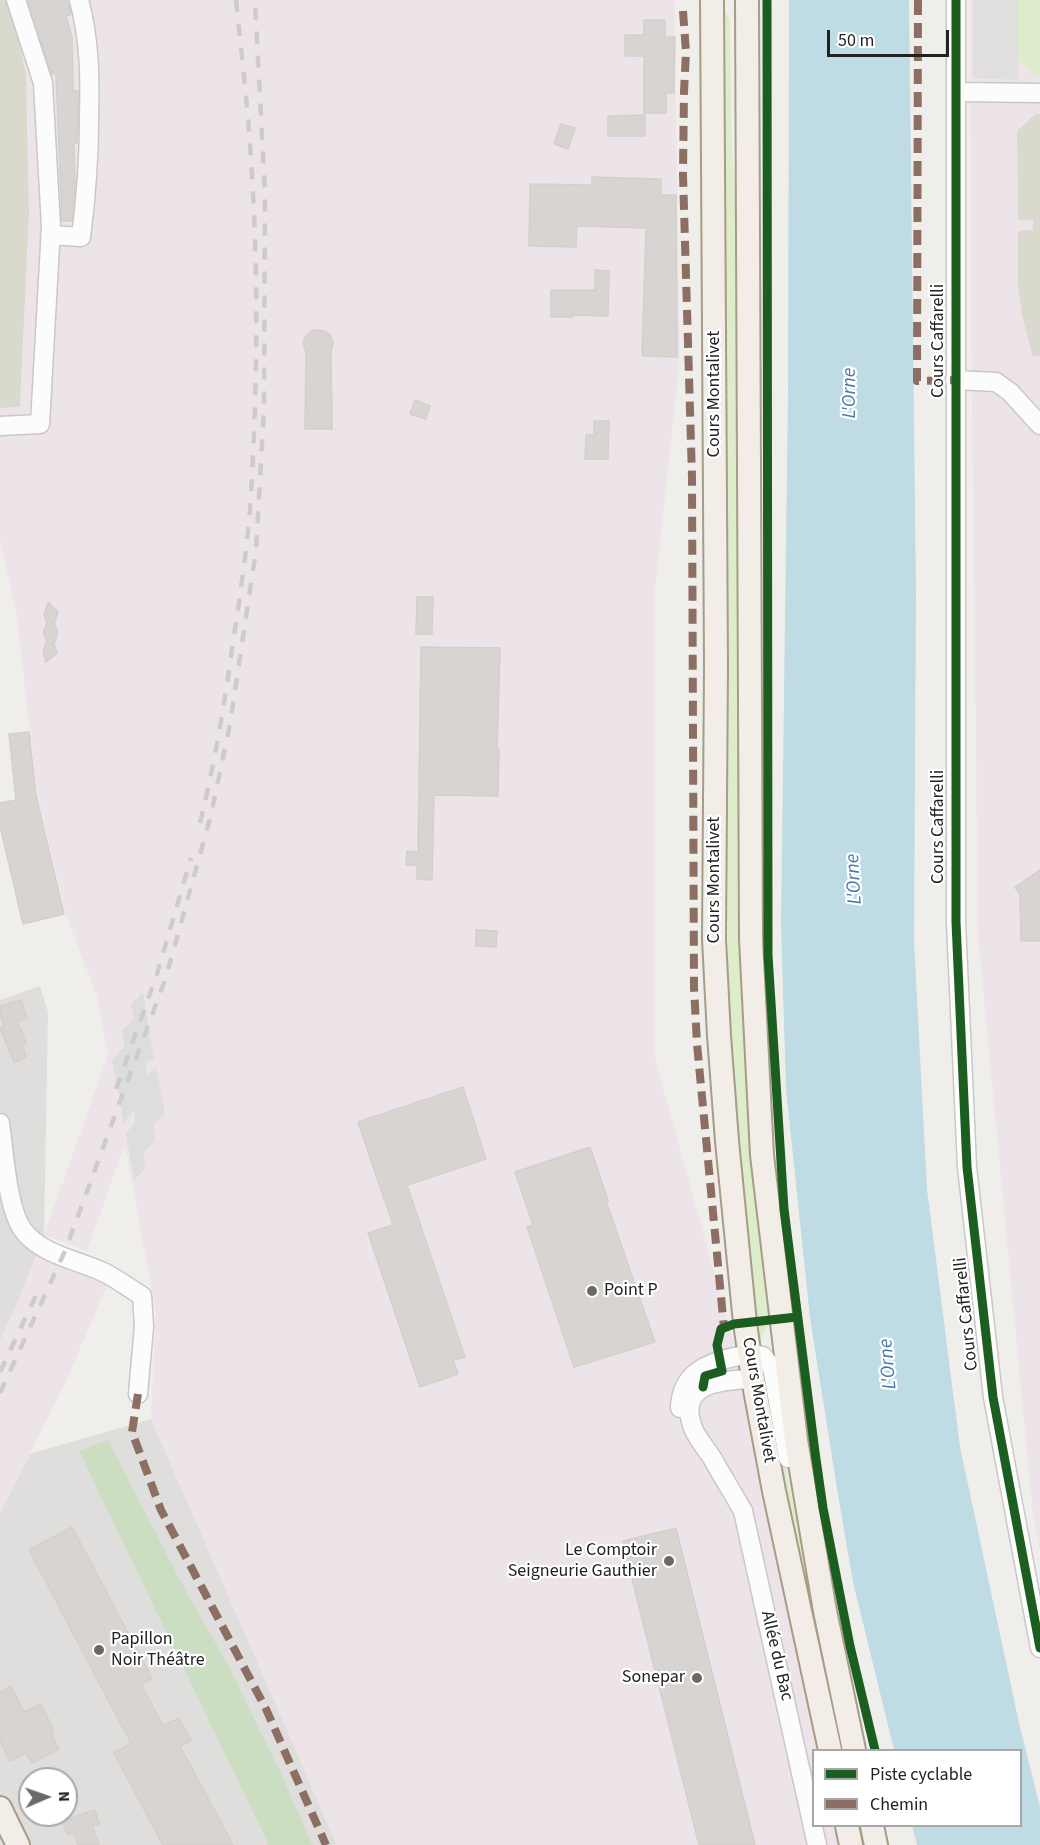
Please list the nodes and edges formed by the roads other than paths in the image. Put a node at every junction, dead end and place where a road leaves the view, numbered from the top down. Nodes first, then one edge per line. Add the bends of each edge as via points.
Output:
1 (16, 0) edge
2 (79, 0) edge
3 (712, 0) edge
4 (747, 0) edge
5 (956, 0) edge
6 (956, 92) junction
7 (1040, 93) edge
8 (50, 235) junction
9 (955, 380) junction
10 (5, 425) edge
11 (1040, 425) edge
12 (0, 1123) edge
13 (750, 1355) junction
14 (753, 1379) junction
15 (138, 1394) dead end
16 (719, 1473) junction
17 (803, 1477) junction
18 (1040, 1648) edge
19 (830, 1749) edge
20 (854, 1749) edge
21 (812, 1818) edge
22 (2, 1819) edge
23 (814, 1827) edge
24 (847, 1827) edge
25 (872, 1827) edge
26 (18, 1845) edge
27 (818, 1845) edge
28 (851, 1845) edge
29 (876, 1845) edge

1 - 8 street via 43,83
2 - 8 street via 90,62 88,184 81,237
3 - 13 main road, Cours Montalivet via 714,939 726,1141
4 - 17 main road, Cours Montalivet via 751,939 762,1155
5 - 6 street, Cours Caffarelli
6 - 7 street
6 - 9 street, Cours Caffarelli
8 - 10 street via 40,424
9 - 11 street via 996,382 1031,412
9 - 18 street, Cours Caffarelli via 956,922 967,1167 993,1397
12 - 15 street via 12,1201 21,1228 50,1251 105,1273 142,1296 144,1326
13 - 14 main road, Cours Montalivet
13 - 16 street, Allée du Bac via 702,1367 682,1393 680,1414 689,1440
13 - 17 street via 763,1356 772,1368 790,1467
14 - 16 street, Allée du Bac via 709,1384 694,1396 692,1427
14 - 19 main road, Cours Montalivet
16 - 21 street, Allée du Bac via 743,1511
17 - 20 main road, Cours Montalivet
22 - 26 main road
23 - 27 street, Allée du Bac
24 - 28 main road
25 - 29 main road

